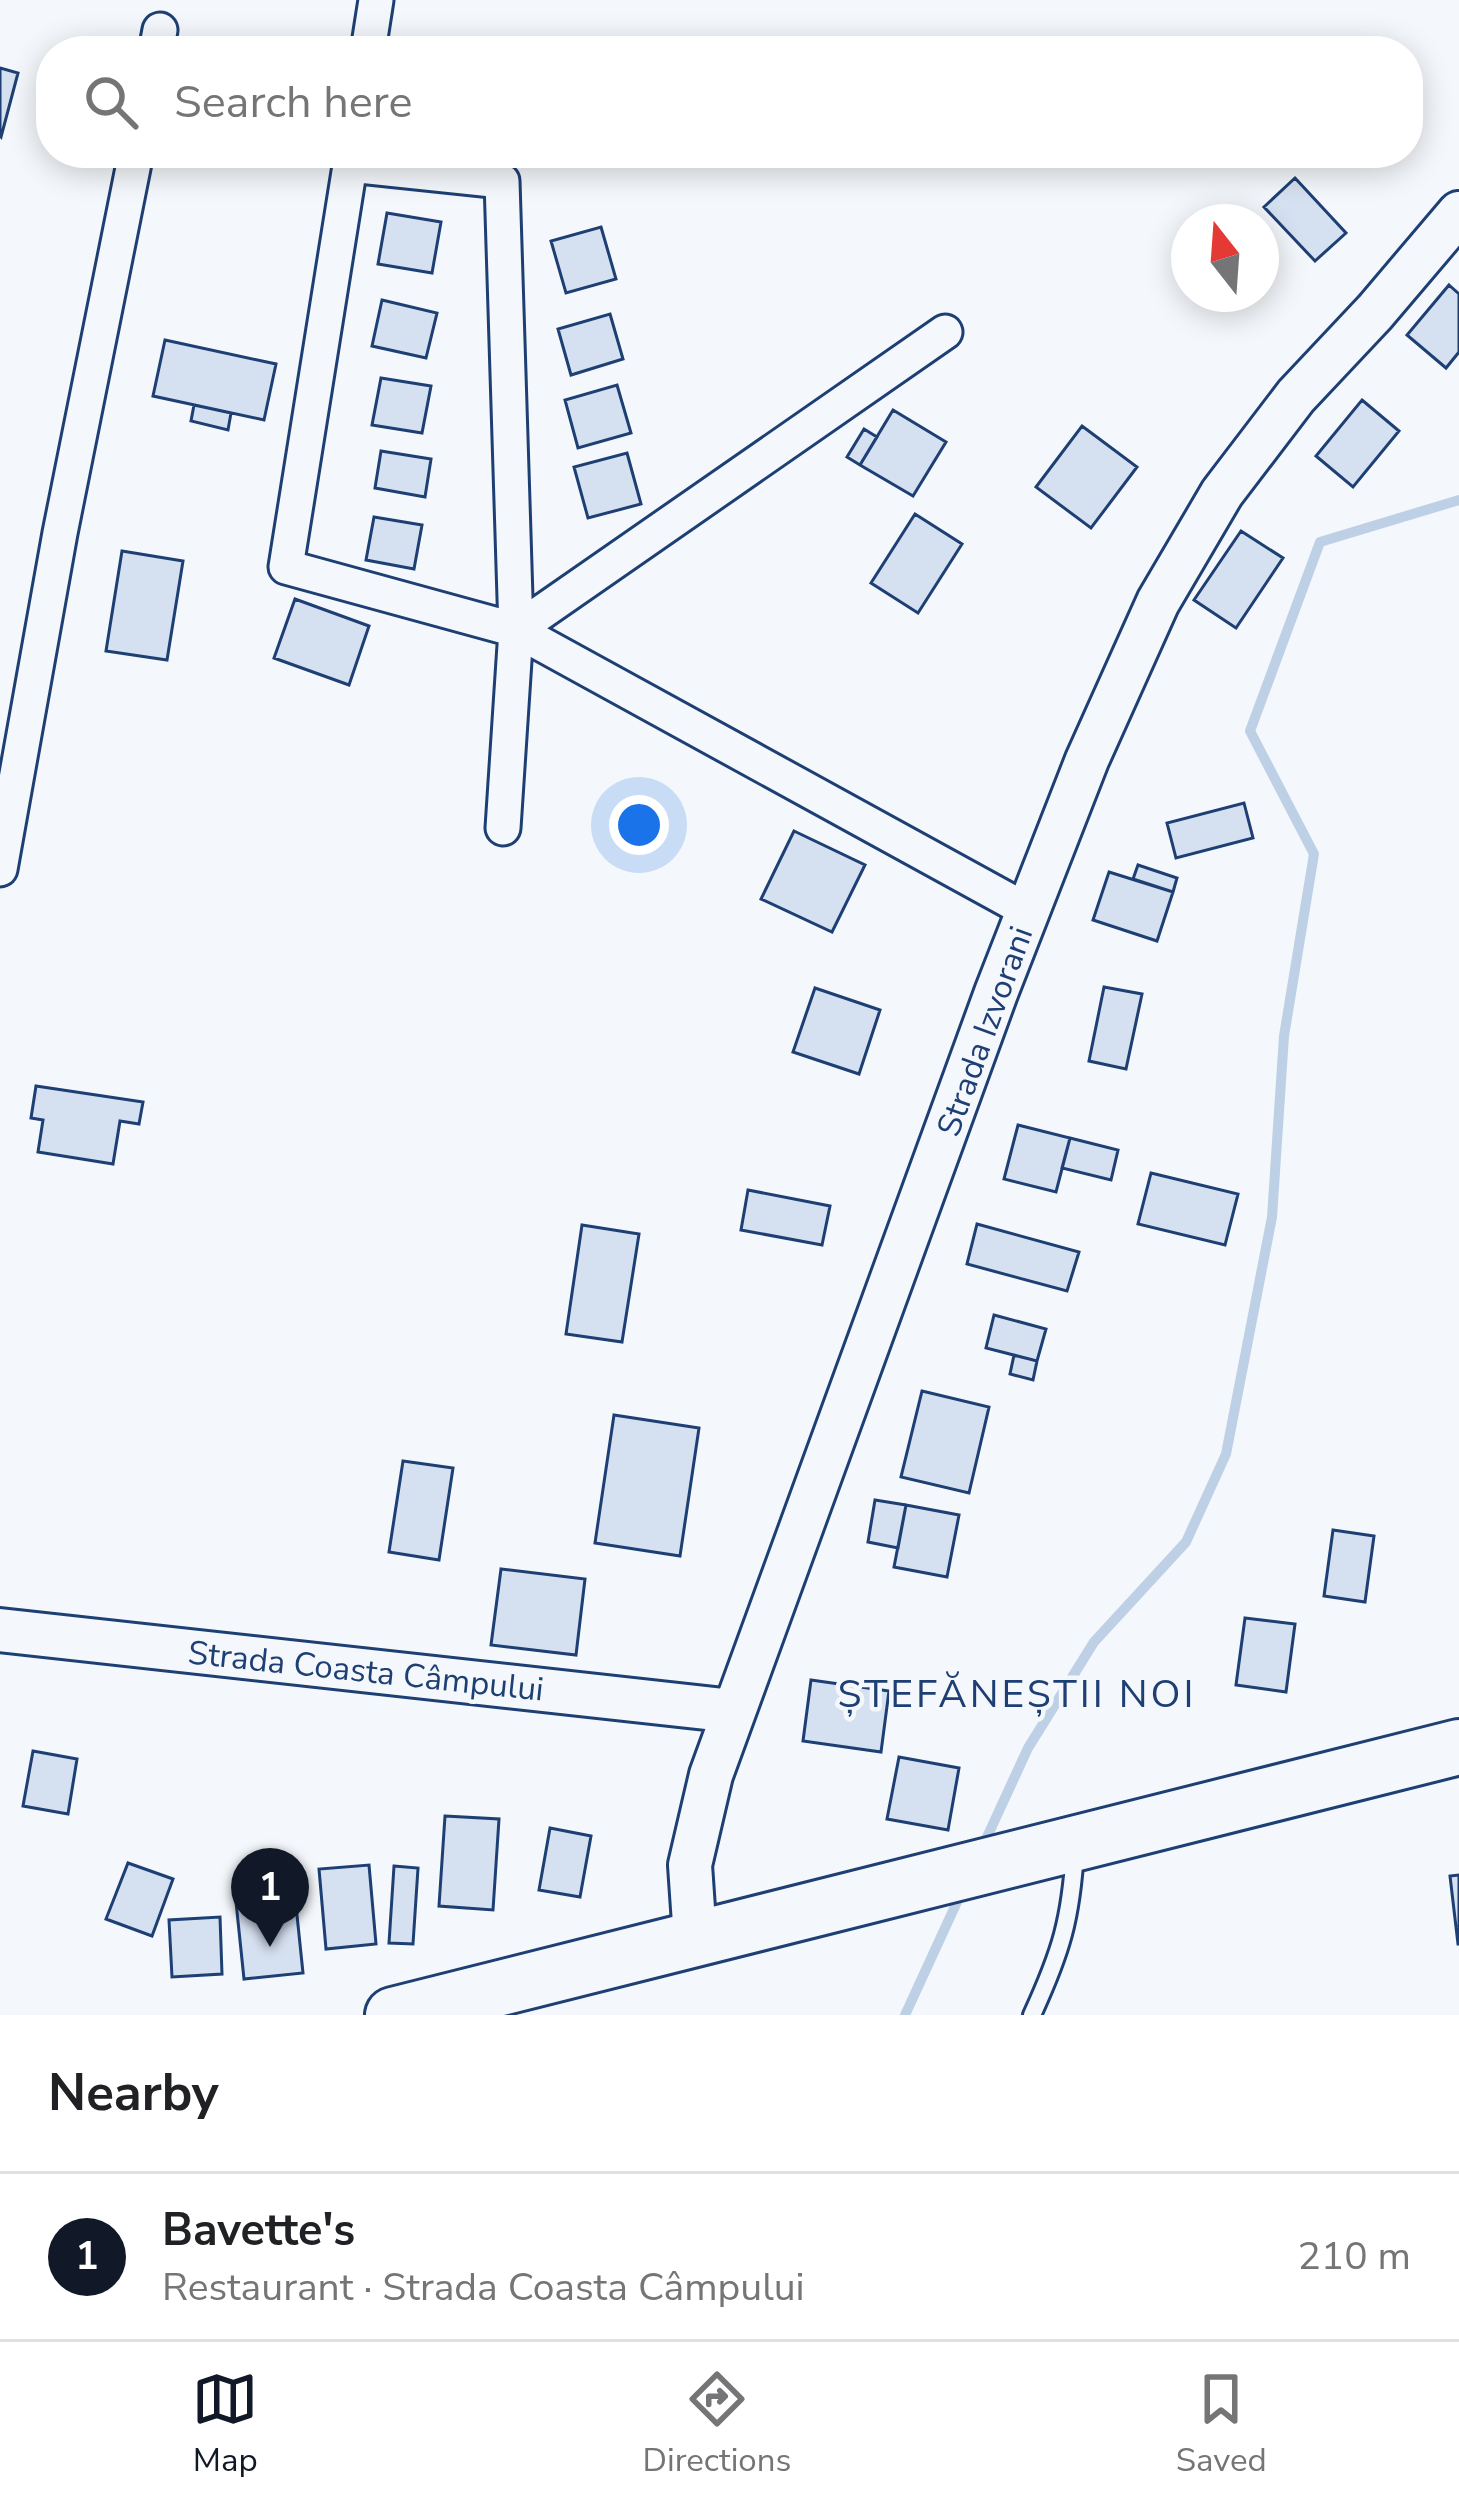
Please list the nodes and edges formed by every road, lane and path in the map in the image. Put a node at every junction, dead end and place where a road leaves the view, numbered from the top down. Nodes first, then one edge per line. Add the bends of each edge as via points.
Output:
1 (376, 0) edge
2 (370, 36) edge
3 (133, 168) edge
4 (350, 168) edge
5 (413, 168) edge
6 (1459, 213) edge
7 (945, 332) dead end
8 (516, 630) junction
9 (503, 828) dead end
10 (0, 869) edge
11 (1028, 911) junction
12 (0, 1630) edge
13 (733, 1711) junction
14 (1459, 1747) edge
15 (1074, 1843) junction
16 (695, 1937) junction
17 (393, 2015) edge
18 (1032, 2015) edge

1 - 2 street
3 - 10 street
4 - 8 street via 286,567
5 - 8 street via 502,181
6 - 11 street, Strada Izvorani via 1296,396 1222,493 1158,602
7 - 8 street
8 - 9 street
8 - 11 street
11 - 13 street, Strada Izvorani
12 - 13 street, Strada Coasta Câmpului
13 - 16 street, Strada Izvorani via 690,1865
14 - 15 main road
15 - 16 main road
15 - 18 lane via 1060,1955
16 - 17 main road

